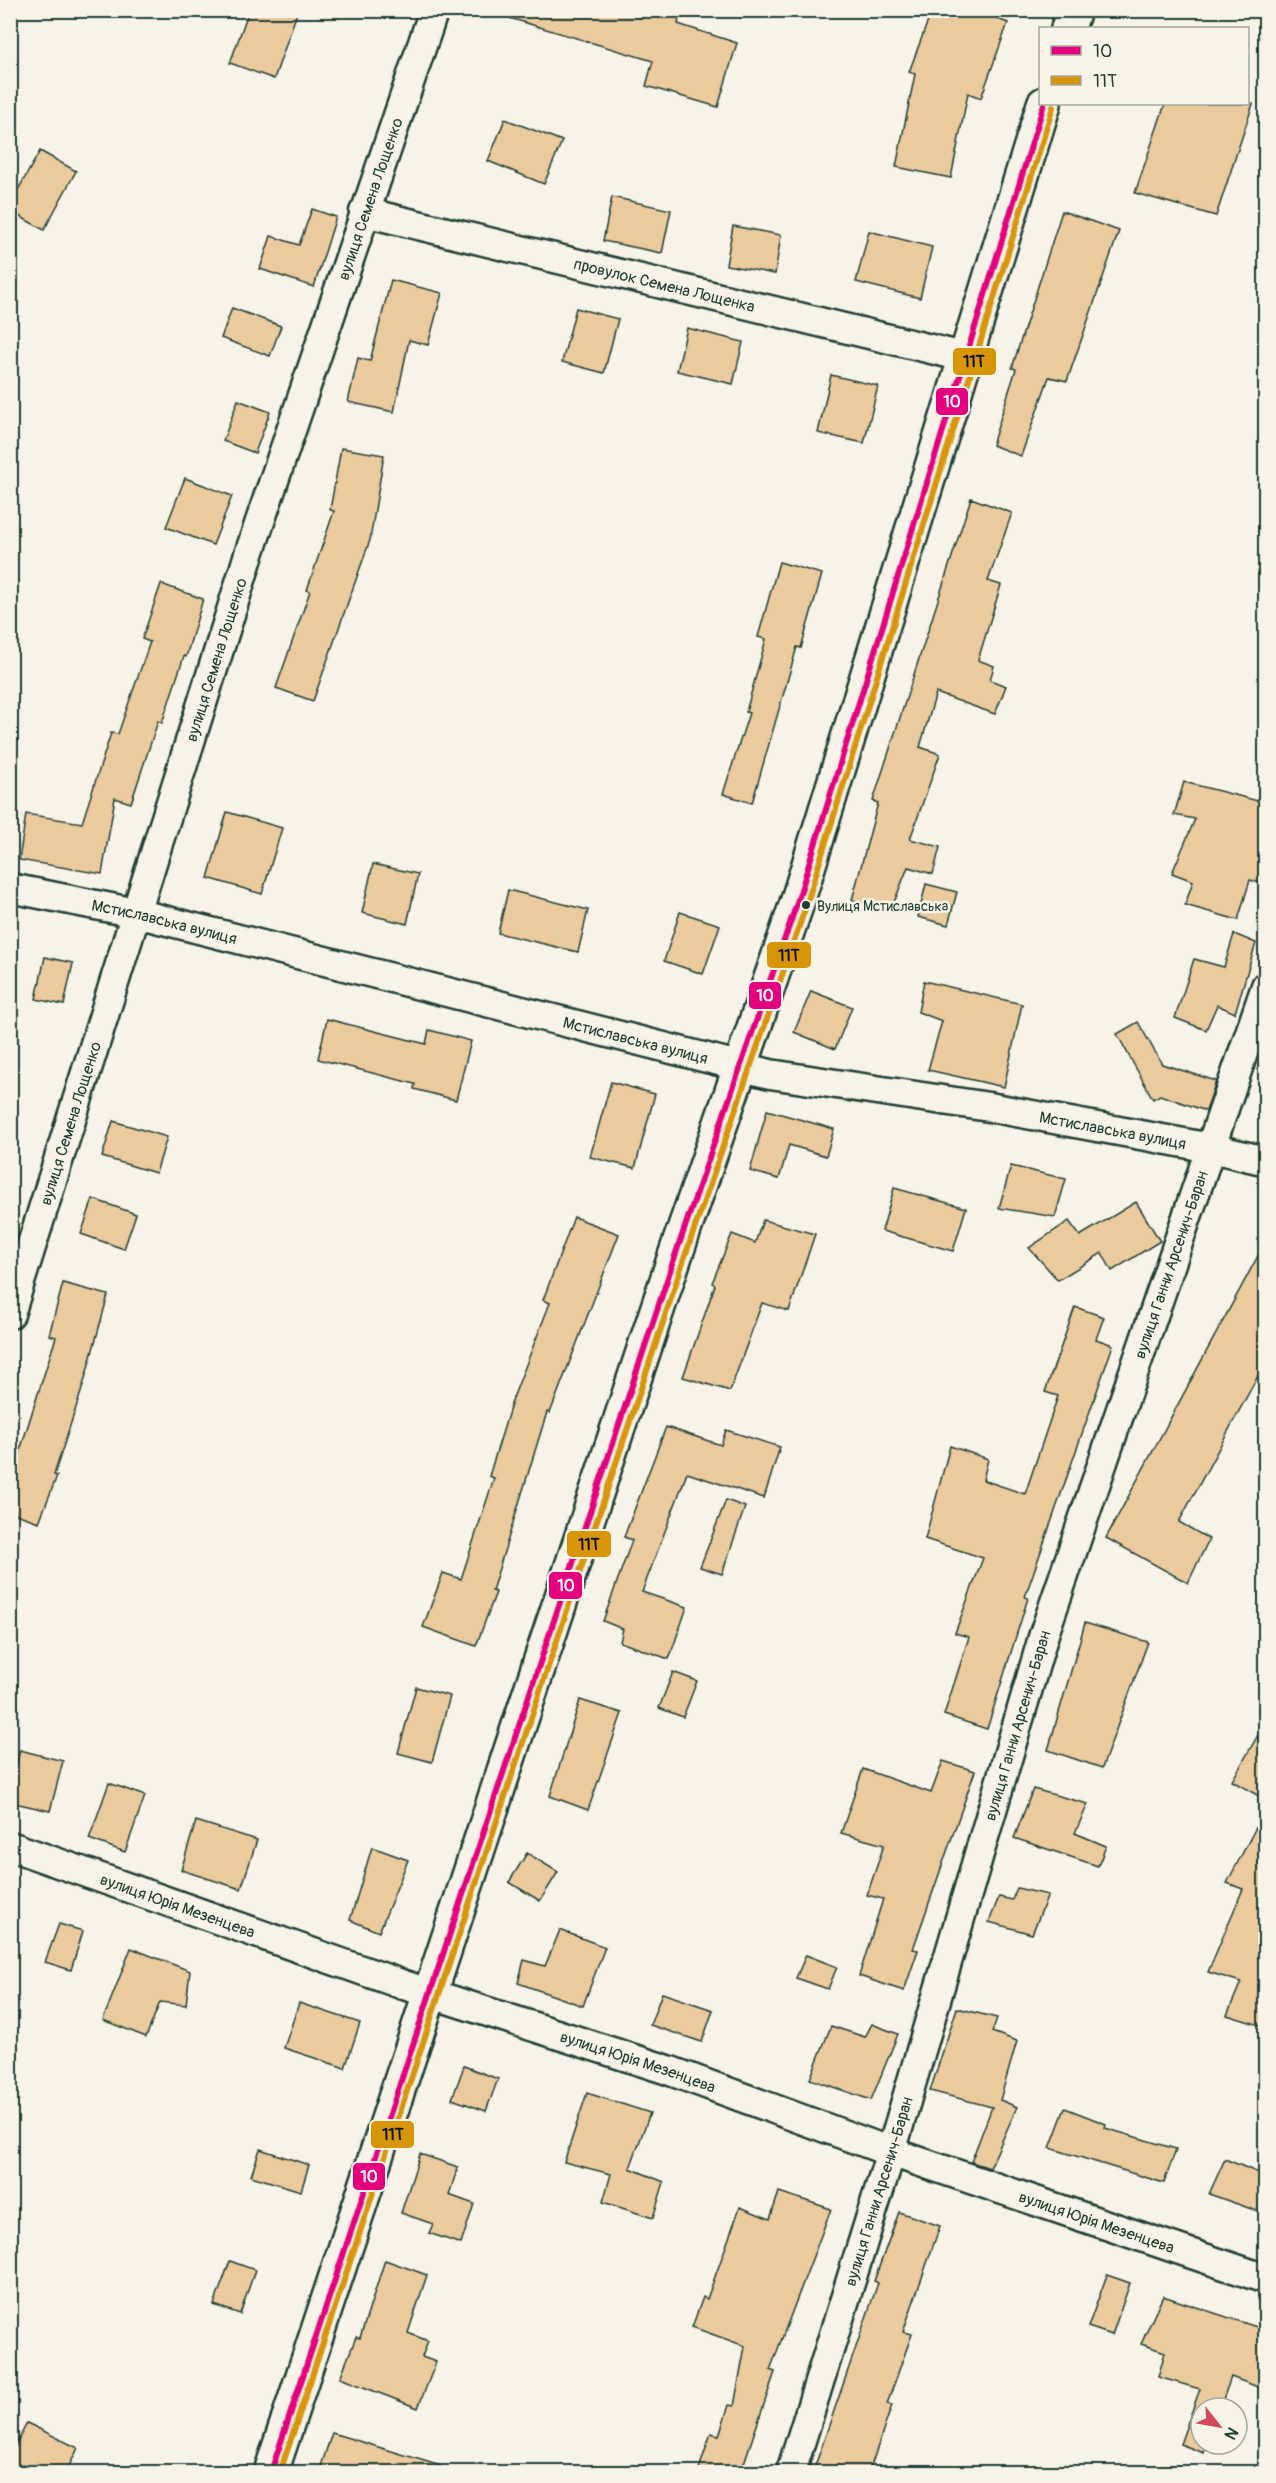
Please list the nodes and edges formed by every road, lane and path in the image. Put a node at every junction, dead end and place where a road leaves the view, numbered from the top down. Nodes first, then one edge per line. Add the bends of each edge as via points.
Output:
1 (434, 10) edge
2 (1074, 10) edge
3 (1068, 27) edge
4 (1044, 105) edge
5 (364, 212) junction
6 (964, 357) junction
7 (10, 888) edge
8 (136, 913) junction
9 (1266, 986) edge
10 (740, 1066) junction
11 (1211, 1148) junction
12 (1266, 1161) edge
13 (10, 1314) edge
14 (10, 1846) edge
15 (430, 1993) junction
16 (891, 2152) junction
17 (1266, 2279) edge
18 (271, 2472) edge
19 (791, 2472) edge

1 - 5 street, вулиця Семена Лощенко
2 - 3 main road
4 - 6 main road
5 - 6 street, провулок Семена Лощенка
5 - 8 street, вулиця Семена Лощенко via 249,554
6 - 10 main road via 801,891
7 - 8 street, Мстиславська вулиця
8 - 10 street, Мстиславська вулиця
8 - 13 street, вулиця Семена Лощенко
9 - 11 street, вулиця Ганни Арсенич-Баран
10 - 11 street, Мстиславська вулиця
10 - 15 main road
11 - 12 street, Мстиславська вулиця
11 - 16 street, вулиця Ганни Арсенич-Баран via 1044,1634
14 - 15 street, вулиця Юрія Мезенцева
15 - 16 street, вулиця Юрія Мезенцева via 668,2070
15 - 18 main road
16 - 17 street, вулиця Юрія Мезенцева
16 - 19 street, вулиця Ганни Арсенич-Баран

